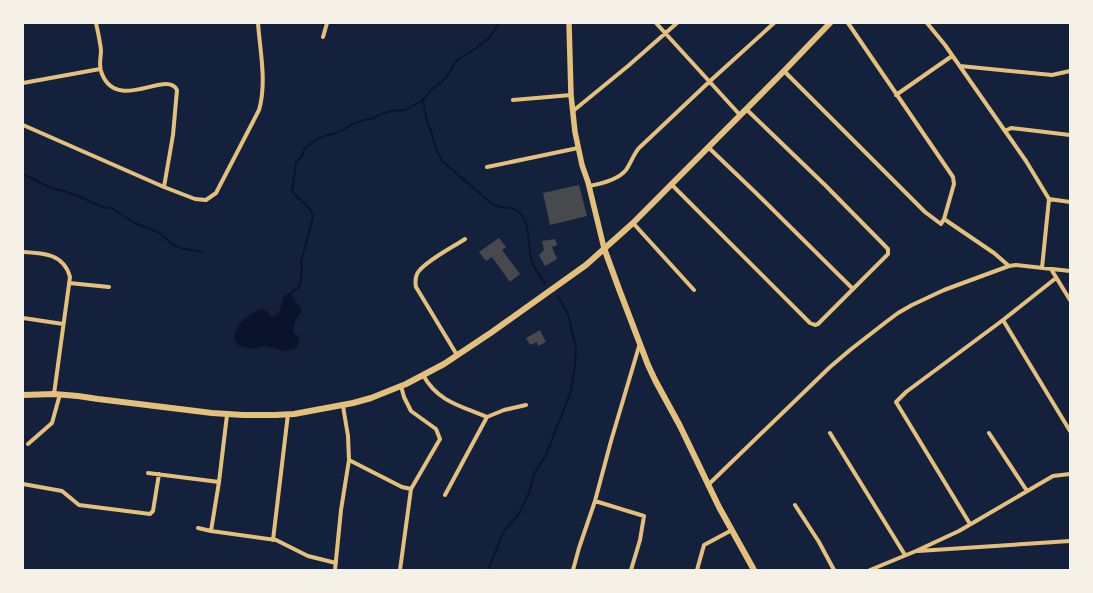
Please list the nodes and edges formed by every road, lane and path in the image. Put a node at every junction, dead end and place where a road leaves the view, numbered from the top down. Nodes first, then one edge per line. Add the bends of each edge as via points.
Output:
1 (96, 23) edge
2 (258, 23) edge
3 (327, 23) edge
4 (569, 23) edge
5 (656, 23) edge
6 (677, 23) edge
7 (774, 23) edge
8 (830, 23) edge
9 (848, 23) edge
10 (927, 23) edge
11 (665, 33) junction
12 (323, 36) dead end
13 (952, 56) junction
14 (960, 66) junction
15 (100, 69) junction
16 (784, 71) junction
17 (1070, 72) edge
18 (709, 82) junction
19 (23, 83) edge
20 (571, 95) junction
21 (896, 95) junction
22 (513, 100) dead end
23 (746, 109) junction
24 (572, 111) junction
25 (740, 115) junction
26 (23, 125) edge
27 (1005, 130) junction
28 (1070, 134) edge
29 (708, 147) junction
30 (578, 148) junction
31 (487, 167) dead end
32 (671, 184) junction
33 (164, 186) junction
34 (589, 186) junction
35 (1049, 199) junction
36 (1070, 202) edge
37 (944, 219) junction
38 (633, 223) junction
39 (465, 239) dead end
40 (604, 248) junction
41 (23, 252) edge
42 (1009, 266) junction
43 (1042, 268) junction
44 (1051, 269) junction
45 (1070, 271) edge
46 (1056, 278) junction
47 (69, 283) junction
48 (109, 287) dead end
49 (853, 289) junction
50 (694, 290) dead end
51 (1070, 300) edge
52 (23, 318) edge
53 (1002, 320) junction
54 (63, 324) junction
55 (640, 343) junction
56 (457, 355) junction
57 (423, 376) junction
58 (401, 386) junction
59 (57, 394) junction
60 (23, 395) edge
61 (526, 405) dead end
62 (343, 406) junction
63 (288, 414) junction
64 (227, 415) junction
65 (487, 417) junction
66 (1070, 431) edge
67 (830, 433) dead end
68 (989, 433) dead end
69 (28, 444) dead end
70 (349, 460) junction
71 (148, 473) dead end
72 (159, 474) junction
73 (1070, 474) edge
74 (219, 482) junction
75 (23, 484) edge
76 (708, 485) junction
77 (411, 489) junction
78 (1027, 491) junction
79 (445, 495) dead end
80 (595, 501) junction
81 (795, 505) dead end
82 (970, 524) junction
83 (198, 528) dead end
84 (732, 530) junction
85 (211, 531) junction
86 (273, 540) junction
87 (1070, 541) edge
88 (916, 551) junction
89 (905, 555) junction
90 (336, 563) junction
91 (335, 570) edge
92 (400, 570) edge
93 (573, 570) edge
94 (631, 570) edge
95 (697, 570) edge
96 (754, 570) edge
97 (834, 570) edge
98 (870, 570) edge

1 - 15 street via 101,52
2 - 33 street via 263,82 261,102 216,193 206,200 199,200
3 - 12 street
4 - 20 main road
5 - 11 street
6 - 11 street
7 - 18 street
8 - 16 main road
9 - 21 street
10 - 13 street
11 - 18 street
11 - 24 street
13 - 14 street
13 - 21 street
14 - 17 street via 1052,75
14 - 27 street
15 - 19 street
15 - 33 street via 107,83 117,90 162,84 176,88 173,135
16 - 23 main road
16 - 37 street via 925,212 941,224
18 - 25 street
18 - 34 street via 639,148 622,175
20 - 22 street
20 - 24 main road
21 - 37 street via 953,177 954,184
23 - 25 main road
23 - 49 street via 888,249 888,254
24 - 30 main road
25 - 29 main road
26 - 33 street
27 - 28 street via 1011,128
27 - 35 street
29 - 32 main road
29 - 49 street
30 - 31 street
30 - 34 main road
32 - 38 main road
32 - 49 street via 810,323 818,324
34 - 40 main road
35 - 36 street
35 - 43 street
37 - 42 street
38 - 40 main road
38 - 50 street
39 - 56 street via 429,262 419,271 415,280 416,287
40 - 55 main road
40 - 56 main road via 586,265
41 - 47 street via 57,258 68,269
42 - 43 street
42 - 76 street via 944,290 898,312 840,359
43 - 44 street
44 - 45 street
44 - 46 street
46 - 51 street
46 - 53 street
47 - 48 street
47 - 54 street
52 - 54 street
53 - 66 street
53 - 82 street via 896,402
54 - 59 street
55 - 76 main road via 655,380
55 - 80 street
56 - 57 main road
57 - 58 main road
57 - 65 street via 428,385 447,401
58 - 62 main road
58 - 77 street via 411,412 436,430 440,439
59 - 60 main road
59 - 64 main road
59 - 69 street via 52,423
61 - 65 street
62 - 63 main road
62 - 70 street
63 - 64 main road
63 - 86 street
64 - 74 street
65 - 79 street
67 - 89 street
68 - 78 street
70 - 77 street via 402,487
70 - 90 street
71 - 72 street
72 - 74 street
72 - 75 street via 153,511 150,514 78,505 62,491
73 - 78 street via 1053,476
74 - 85 street
76 - 84 main road
77 - 92 street
78 - 82 street
80 - 93 street
80 - 94 street via 644,516
81 - 97 street
82 - 88 street
83 - 85 street
84 - 95 street via 704,545
84 - 96 main road
85 - 86 street
86 - 90 street via 308,556
87 - 88 street
88 - 89 street
89 - 98 street
90 - 91 street

